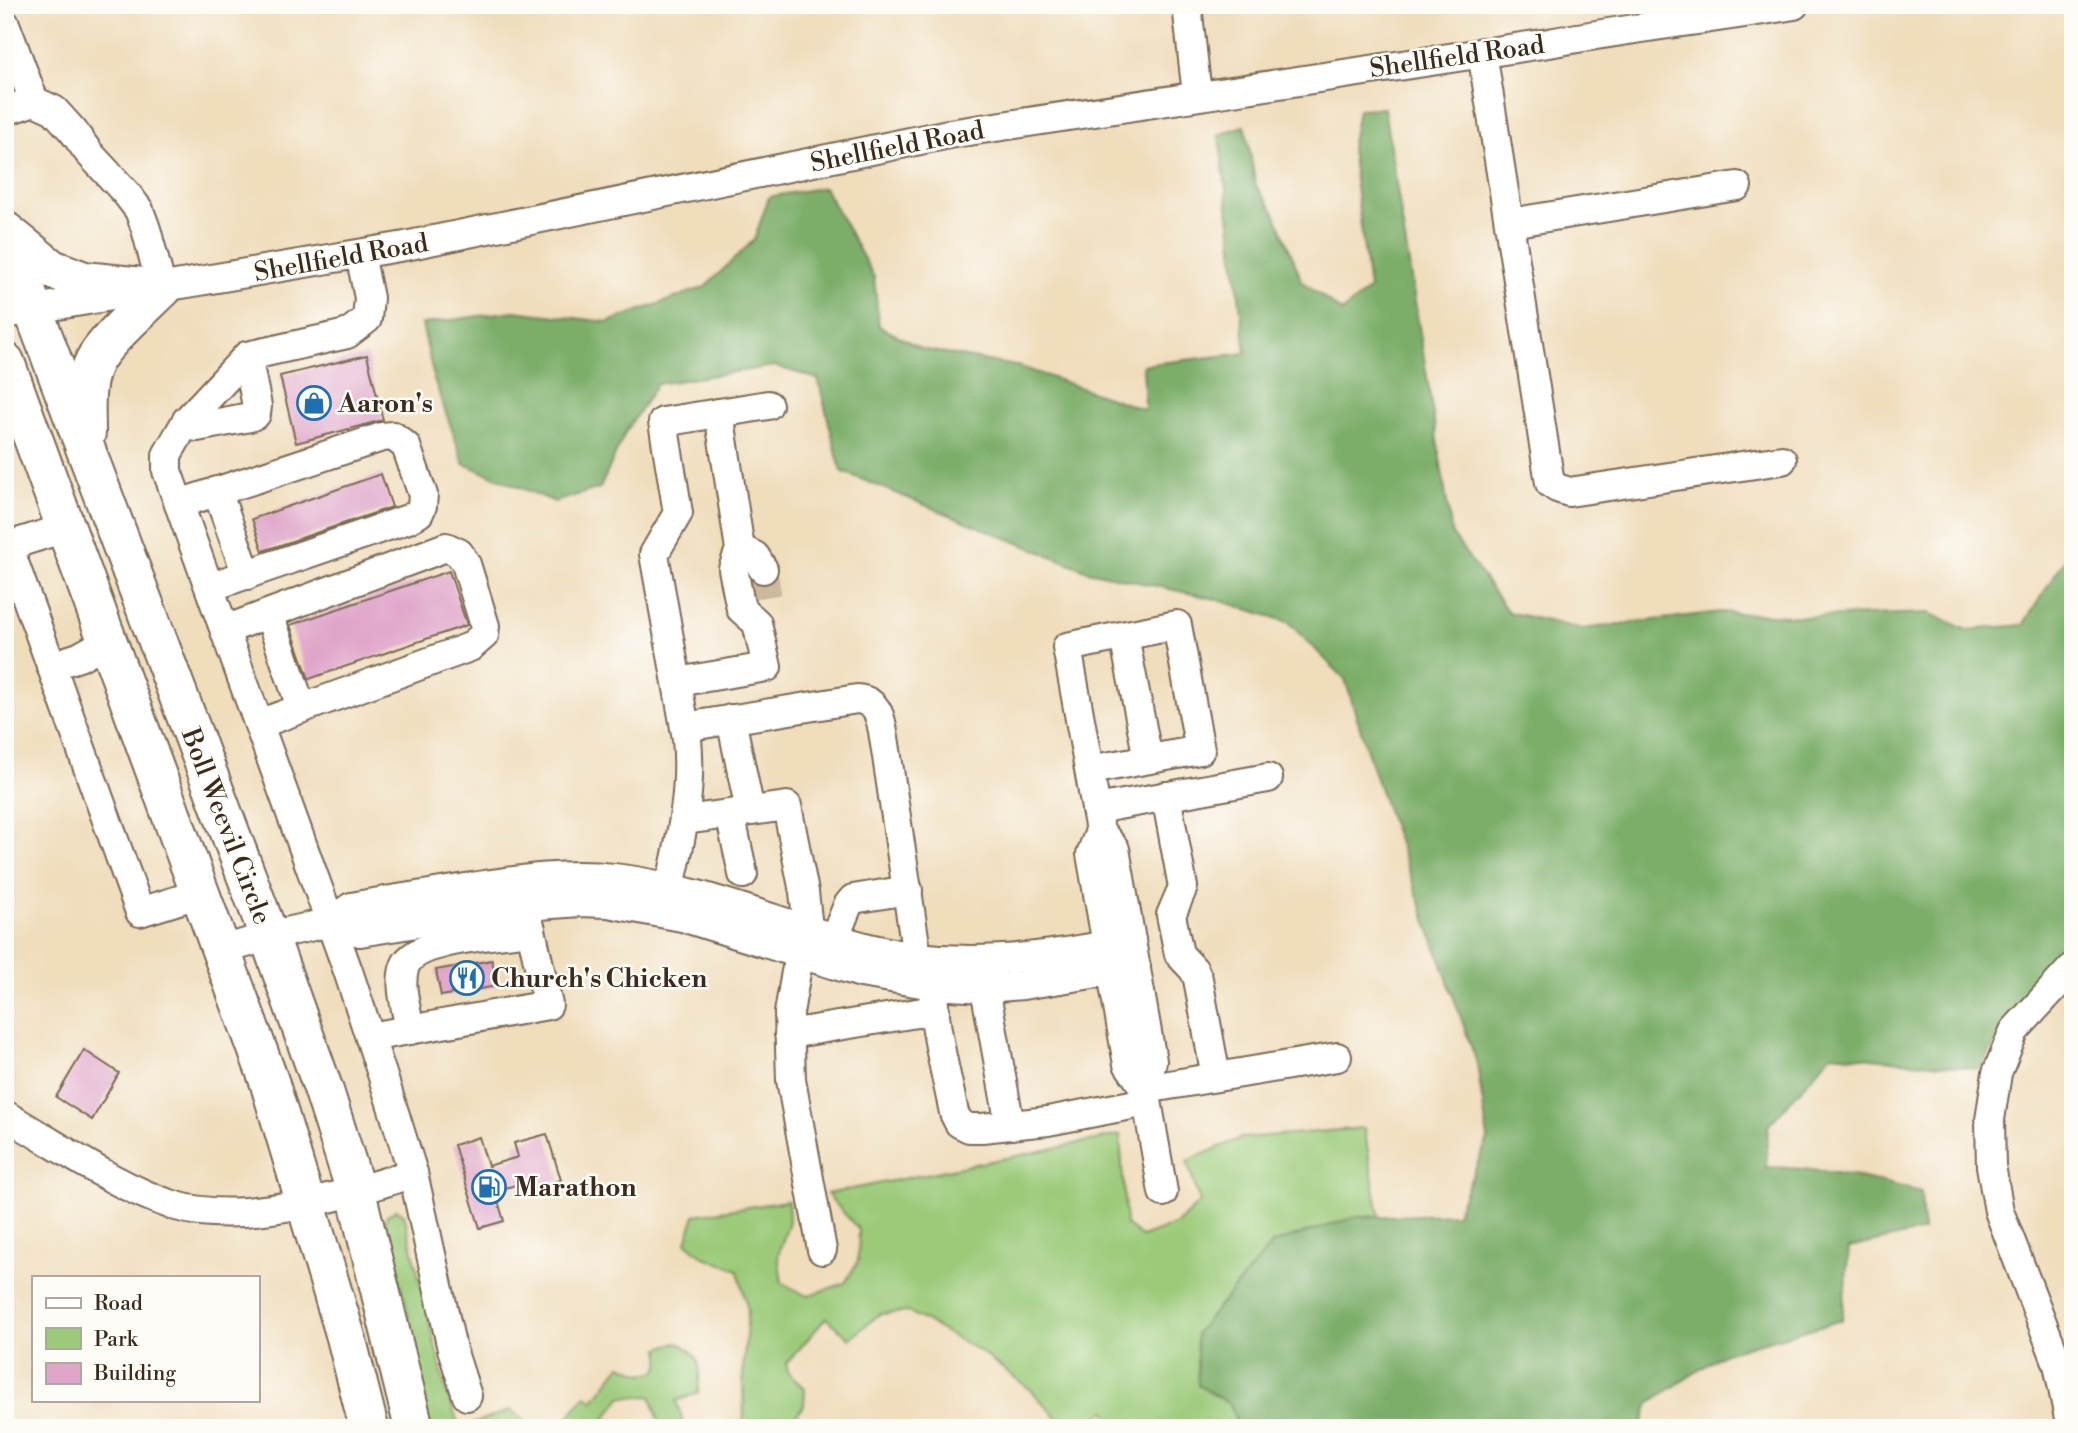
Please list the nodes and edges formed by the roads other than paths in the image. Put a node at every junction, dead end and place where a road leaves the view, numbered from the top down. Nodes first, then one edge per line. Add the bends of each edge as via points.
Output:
1 (1187, 5) edge
2 (1794, 5) edge
3 (1733, 10) edge
4 (5, 24) edge
5 (1482, 52) junction
6 (1197, 95) junction
7 (34, 101) junction
8 (5, 111) edge
9 (1737, 186) dead end
10 (1510, 223) junction
11 (5, 233) edge
12 (360, 254) junction
13 (162, 289) junction
14 (19, 311) edge
15 (247, 356) junction
16 (5, 362) edge
17 (768, 405) dead end
18 (719, 413) junction
19 (17, 415) edge
20 (187, 420) junction
21 (86, 454) junction
22 (1782, 460) dead end
23 (217, 491) junction
24 (179, 504) junction
25 (65, 528) junction
26 (740, 549) junction
27 (763, 569) tunnel mouth
28 (247, 575) junction
29 (210, 587) junction
30 (269, 614) junction
31 (225, 630) junction
32 (1124, 636) junction
33 (94, 649) junction
34 (51, 666) junction
35 (168, 670) junction
36 (677, 682) junction
37 (301, 707) junction
38 (732, 719) junction
39 (259, 724) junction
40 (684, 727) junction
41 (1148, 759) junction
42 (1089, 770) junction
43 (1268, 778) dead end
44 (1166, 796) junction
45 (740, 812) junction
46 (685, 820) junction
47 (1098, 820) junction
48 (743, 874) dead end
49 (908, 890) junction
50 (201, 893) junction
51 (667, 900) junction
52 (524, 905) junction
53 (331, 922) junction
54 (269, 936) junction
55 (835, 937) junction
56 (804, 941) junction
57 (223, 950) junction
58 (1121, 956) junction
59 (2073, 967) edge
60 (984, 975) junction
61 (931, 978) junction
62 (410, 1030) junction
63 (789, 1034) junction
64 (370, 1037) junction
65 (1337, 1057) dead end
66 (1216, 1077) junction
67 (1146, 1095) junction
68 (5, 1115) edge
69 (1010, 1125) junction
70 (413, 1173) junction
71 (356, 1192) junction
72 (1163, 1192) dead end
73 (307, 1202) junction
74 (822, 1250) dead end
75 (467, 1396) dead end
76 (369, 1428) edge
77 (414, 1428) edge
78 (2071, 1428) edge

1 - 6 street
2 - 3 street, Shellfield Road
3 - 5 street, Shellfield Road
4 - 7 street
5 - 6 street, Shellfield Road
5 - 10 street
6 - 12 street, Shellfield Road via 949,134
7 - 8 street
7 - 13 street via 54,110 139,210
9 - 10 street
10 - 22 street via 1550,483 1569,492
11 - 13 highway via 52,270 85,281
11 - 14 highway, Boll Weevil Circle
12 - 13 street, Shellfield Road
12 - 15 street via 369,298 367,318 347,334
13 - 14 street, Shellfield Road
13 - 21 highway via 94,361 85,392
14 - 21 highway, Boll Weevil Circle
15 - 20 street
15 - 20 street via 256,414 197,427
16 - 19 highway, Boll Weevil Circle
17 - 18 street
18 - 26 street
18 - 36 street via 663,422 678,513 654,554
19 - 25 highway, Boll Weevil Circle
20 - 24 street via 167,455 167,471
21 - 35 highway, Boll Weevil Circle
23 - 24 street
23 - 28 street
23 - 28 street via 382,437 399,439 410,458 423,495 419,513
24 - 29 street
25 - 33 highway, Boll Weevil Circle
25 - 34 street via 8,546
26 - 27 street via 755,556
26 - 36 street via 733,569 740,608 763,614 767,667
28 - 29 street
29 - 31 street
30 - 31 street
30 - 37 street
30 - 37 street via 446,547 459,553 466,564 485,626 484,635 470,648
31 - 39 street
32 - 41 street
32 - 41 street via 1177,625 1200,750
32 - 42 street via 1067,647
33 - 34 street
33 - 35 highway via 131,639 142,641
33 - 50 highway, Boll Weevil Circle via 123,681
34 - 50 street via 140,912
35 - 54 highway, Boll Weevil Circle
36 - 40 street
37 - 39 street
38 - 40 street
38 - 45 street
38 - 49 street via 857,699 867,699 875,706 881,718
39 - 53 street
40 - 46 street via 690,769
41 - 42 street
42 - 47 street
43 - 44 street
44 - 47 street
44 - 66 street via 1183,887 1171,915 1180,954 1198,979
45 - 46 street
45 - 48 street
45 - 56 street via 788,806 804,892
46 - 51 street
47 - 58 street via 1115,849
49 - 55 street via 853,899
49 - 61 street
50 - 57 highway, Boll Weevil Circle
51 - 52 street via 611,877 580,876
51 - 56 street
52 - 53 street via 351,907
52 - 62 street via 409,958 403,982
52 - 62 street via 548,1005
53 - 54 street
53 - 64 street
54 - 57 street
54 - 71 highway, Boll Weevil Circle
55 - 56 street
55 - 61 street via 868,947
56 - 61 street via 861,973
56 - 63 street
57 - 73 highway, Boll Weevil Circle
58 - 60 street via 1020,959
58 - 67 street via 1152,1060
59 - 78 street via 2014,1031 1997,1073 1990,1120 1991,1166 1999,1211 2058,1363
60 - 61 street
60 - 69 street
61 - 63 street
61 - 69 street via 959,1123 969,1128
62 - 64 street
63 - 74 street via 791,1080
64 - 70 street
65 - 66 street
66 - 67 street
67 - 69 street via 1048,1121
67 - 72 street
68 - 73 street via 112,1177 175,1206 222,1213
70 - 71 street
70 - 75 street via 452,1349
71 - 73 street
71 - 77 highway, Boll Weevil Circle
73 - 76 highway, Boll Weevil Circle

